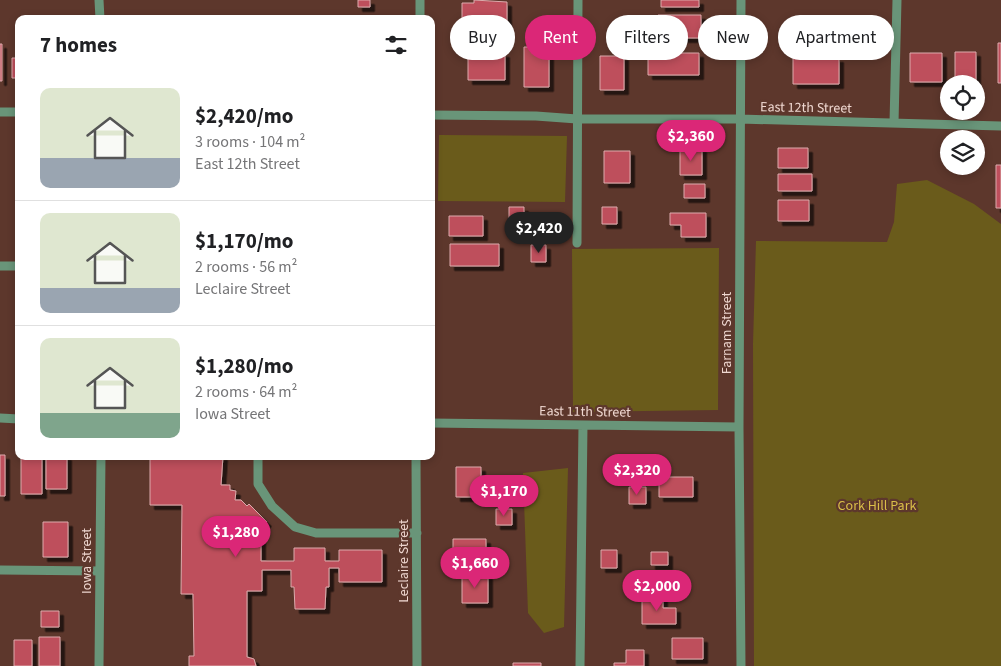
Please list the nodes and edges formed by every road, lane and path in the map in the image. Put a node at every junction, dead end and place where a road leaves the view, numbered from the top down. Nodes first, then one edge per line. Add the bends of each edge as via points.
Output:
1 (99, 0) edge
2 (420, 0) edge
3 (578, 0) edge
4 (741, 0) edge
5 (897, 0) edge
6 (100, 15) edge
7 (420, 15) edge
8 (0, 112) edge
9 (15, 112) edge
10 (435, 115) edge
11 (577, 119) junction
12 (740, 119) junction
13 (894, 123) junction
14 (1001, 126) edge
15 (577, 243) dead end
16 (0, 266) edge
17 (15, 266) edge
18 (0, 418) edge
19 (15, 419) edge
20 (435, 423) edge
21 (582, 425) junction
22 (739, 427) junction
23 (101, 460) edge
24 (258, 460) edge
25 (416, 460) edge
26 (417, 533) junction
27 (0, 570) edge
28 (100, 571) junction
29 (100, 666) edge
30 (417, 666) edge
31 (580, 666) edge
32 (741, 666) edge

1 - 6 street
2 - 7 street
3 - 11 street
4 - 12 street, Farnam Street
5 - 13 street
8 - 9 street
10 - 11 street, East 12th Street
11 - 12 street, East 12th Street
11 - 15 street
12 - 13 street, East 12th Street
12 - 22 street, Farnam Street
13 - 14 street, East 12th Street
16 - 17 street
18 - 19 street
20 - 21 street, East 11th Street
21 - 22 street, East 11th Street
21 - 31 street
22 - 32 street, Farnam Street
23 - 28 street, Iowa Street
24 - 26 street via 258,484 272,506 295,528 316,533
25 - 26 street, Leclaire Street
26 - 30 street, Leclaire Street
27 - 28 street
28 - 29 street, Iowa Street

